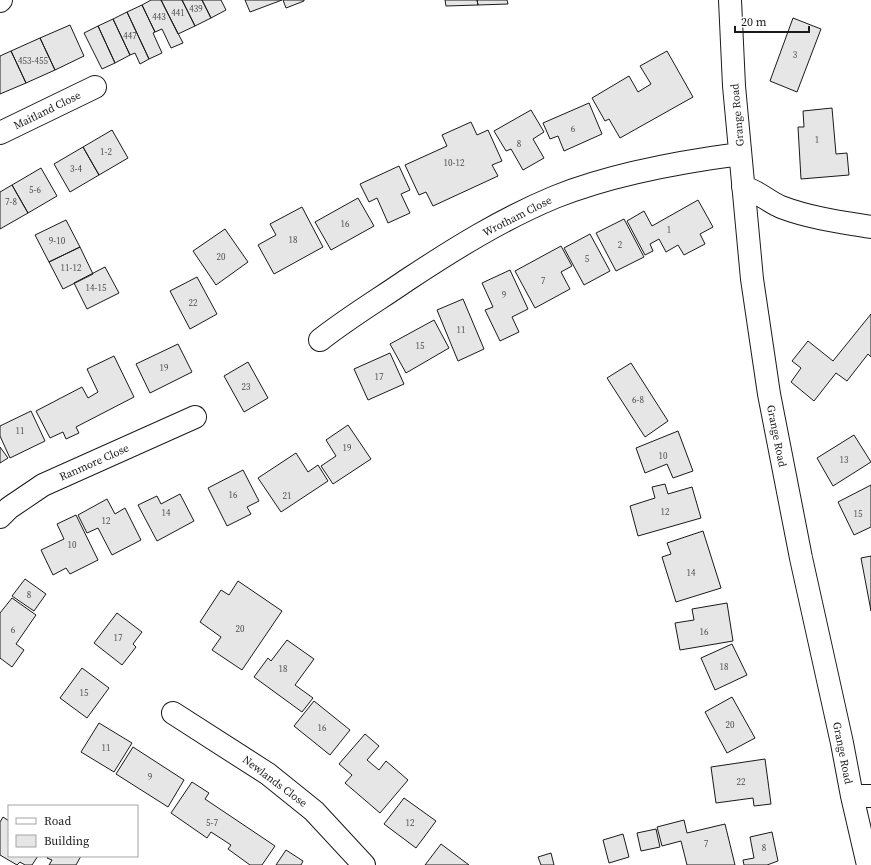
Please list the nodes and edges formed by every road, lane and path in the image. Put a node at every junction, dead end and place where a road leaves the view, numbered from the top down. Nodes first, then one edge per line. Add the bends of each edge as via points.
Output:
1 (730, 0) edge
2 (95, 87) dead end
3 (0, 133) edge
4 (740, 154) junction
5 (743, 187) junction
6 (871, 226) edge
7 (320, 340) dead end
8 (195, 417) dead end
9 (0, 517) edge
10 (173, 713) dead end
11 (861, 796) edge
12 (364, 865) edge
13 (868, 865) edge

1 - 4 street, Grange Road
2 - 3 street, Maitland Close
4 - 5 street, Grange Road
4 - 7 street, Wrotham Close via 605,180 555,197 452,250 354,314
5 - 6 street via 756,191 779,206 806,216
5 - 11 street, Grange Road via 752,279 769,394 801,558 842,743
8 - 9 street, Ranmore Close via 43,486 9,508
10 - 12 street, Newlands Close via 268,774 314,811
11 - 13 street, Grange Road

